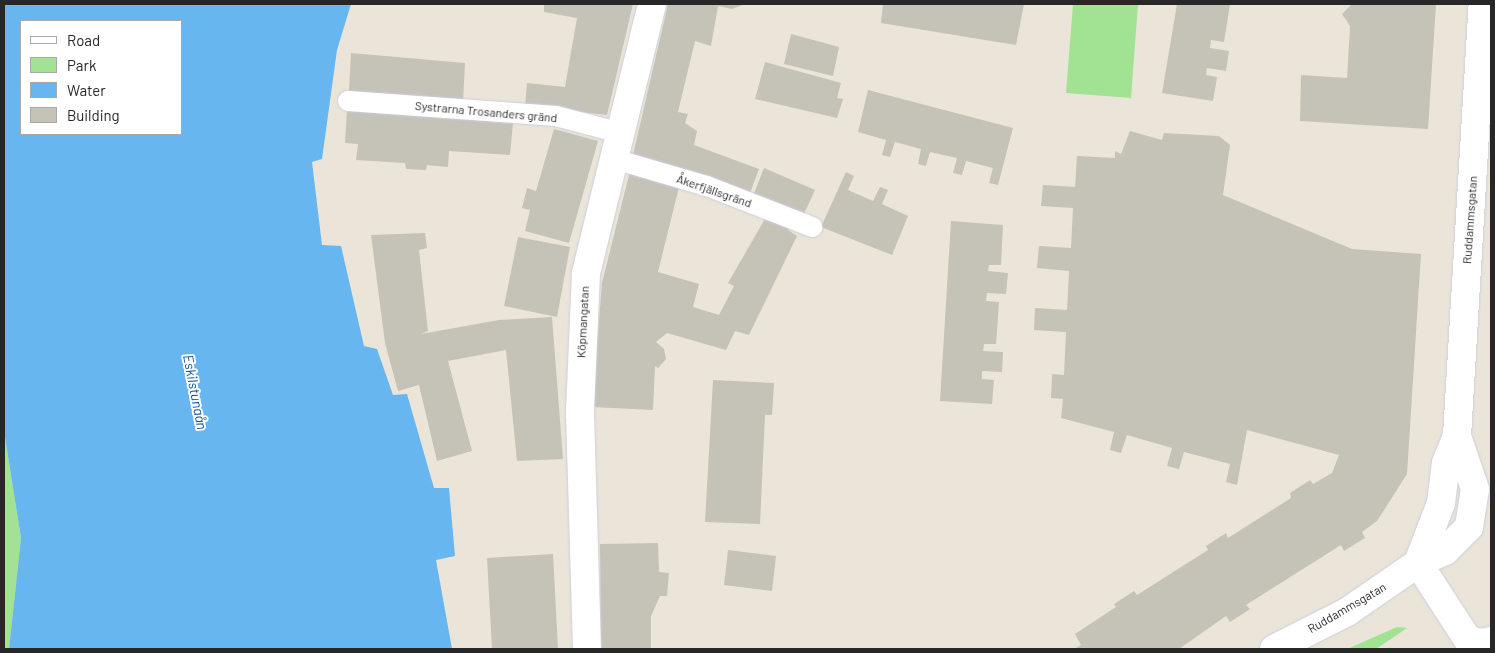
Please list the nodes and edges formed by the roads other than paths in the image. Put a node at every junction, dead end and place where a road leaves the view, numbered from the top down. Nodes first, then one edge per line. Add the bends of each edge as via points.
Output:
1 (652, 4) edge
2 (1483, 4) edge
3 (348, 101) dead end
4 (621, 133) junction
5 (614, 160) junction
6 (812, 227) dead end
7 (1418, 563) junction
8 (1491, 641) edge
9 (587, 649) edge
10 (1274, 649) edge
11 (1462, 649) edge
12 (1475, 649) edge

1 - 4 street, Köpmangatan
2 - 7 street, Ruddammsgatan via 1457,436 1446,463 1441,503
3 - 4 lane, Systrarna Trosanders gränd via 556,116
4 - 5 street, Köpmangatan
5 - 6 lane, Åkerfjällsgränd via 706,186
5 - 9 street, Köpmangatan via 586,273 581,343
7 - 8 street via 1468,640 1481,644
7 - 10 street, Ruddammsgatan via 1347,612
11 - 12 lane via 1471,641

